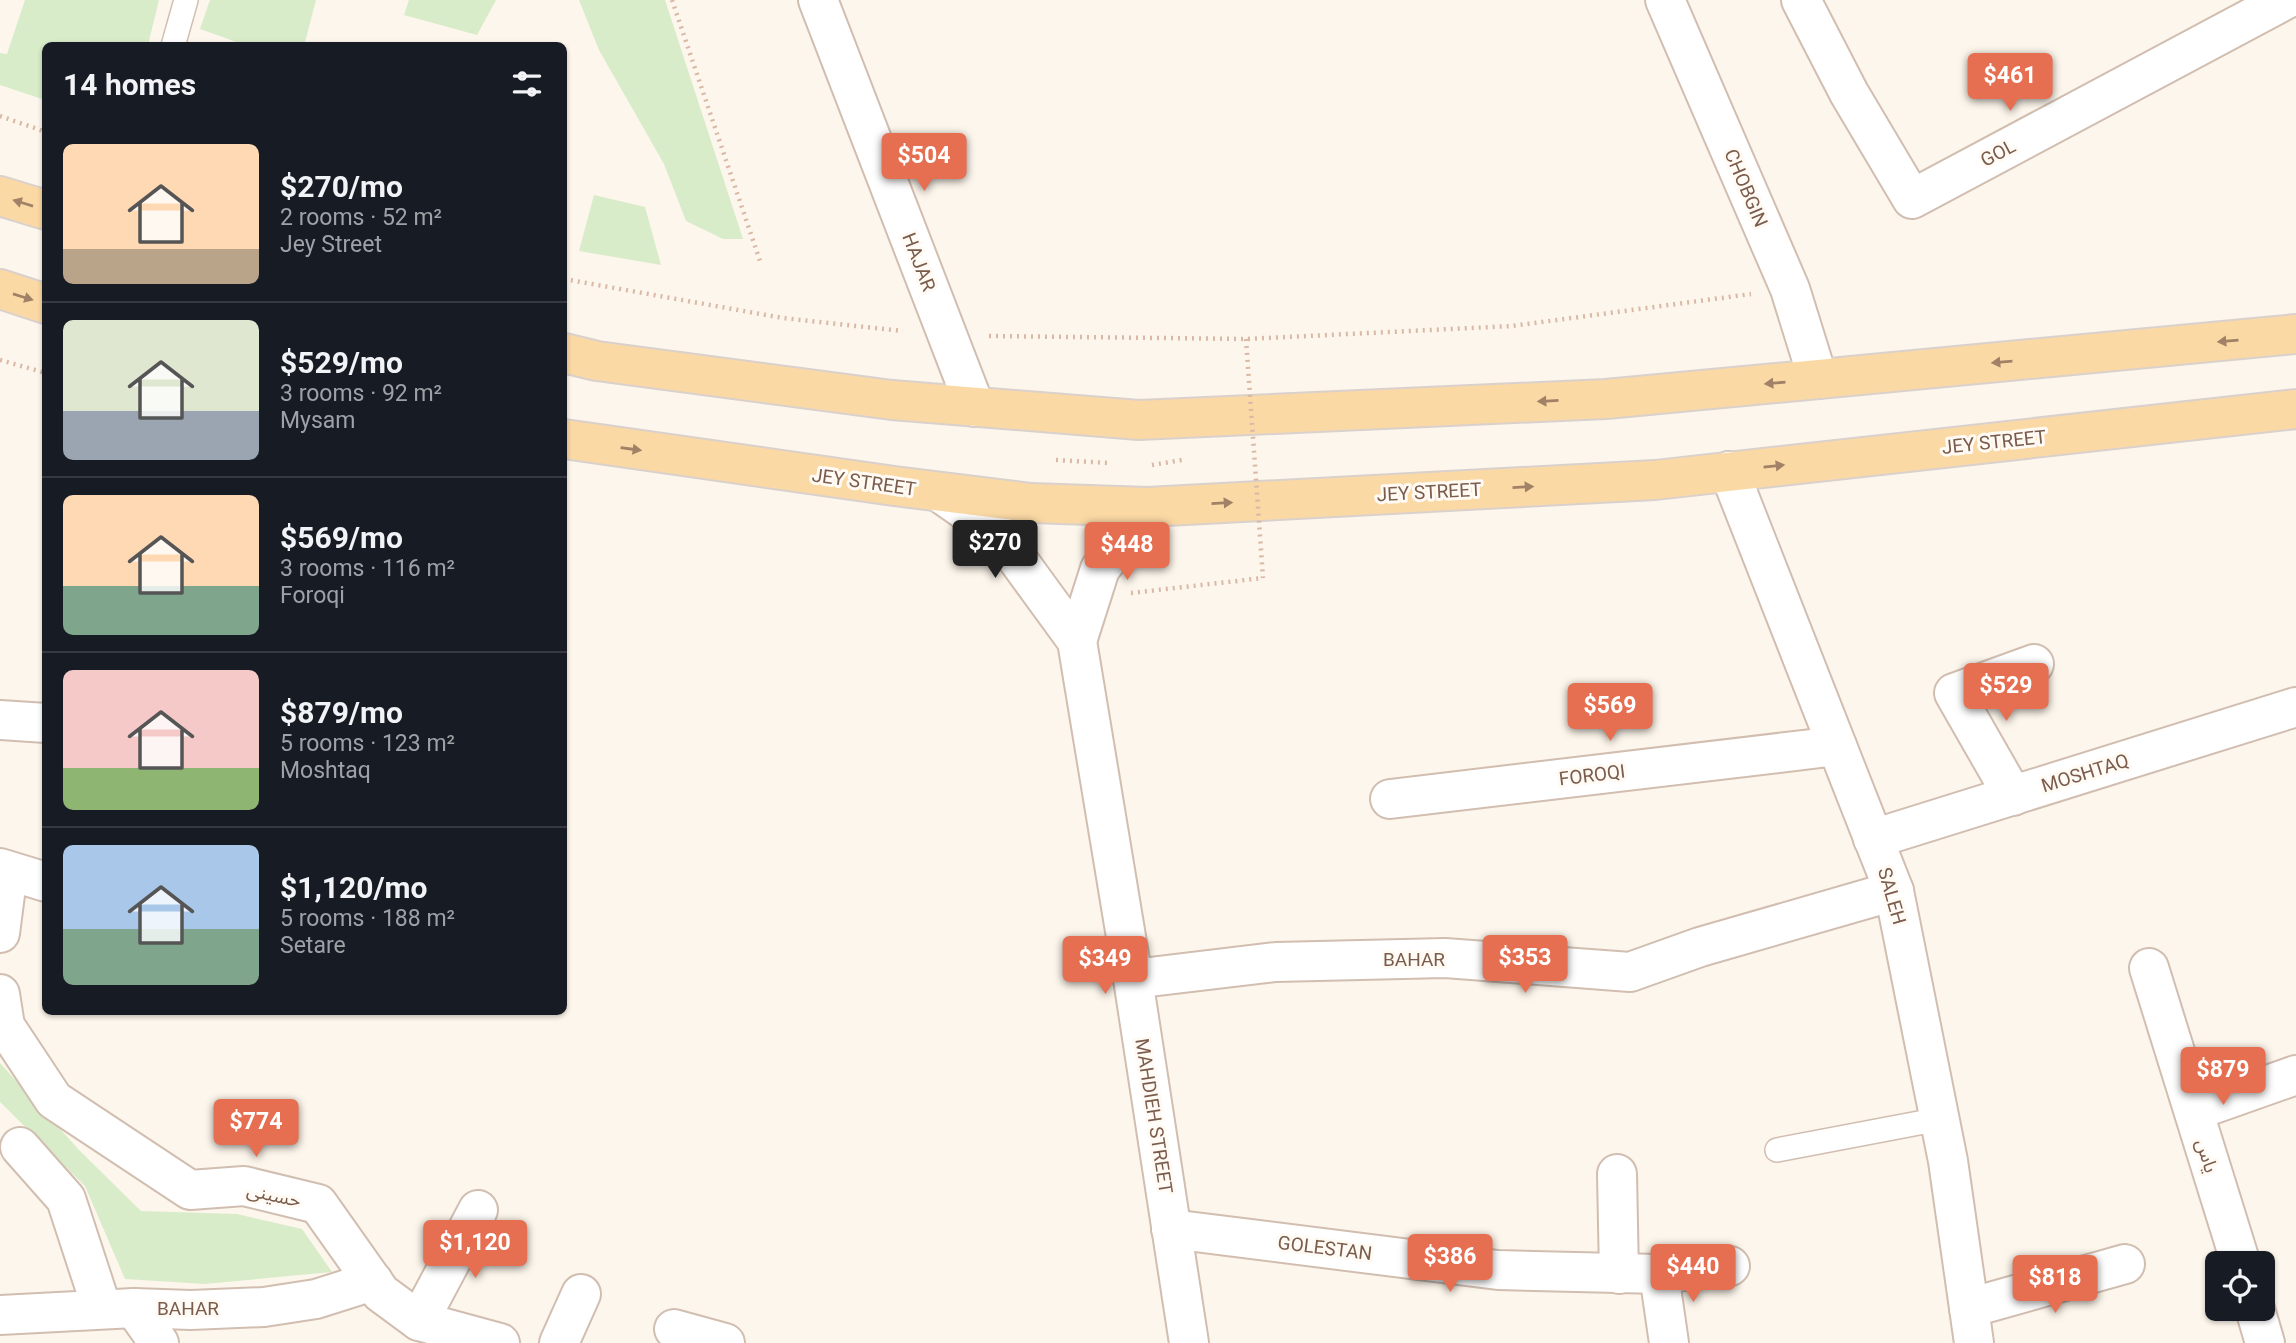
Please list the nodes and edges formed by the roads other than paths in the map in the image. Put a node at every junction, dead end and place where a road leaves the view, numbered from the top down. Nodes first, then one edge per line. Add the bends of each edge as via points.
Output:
1 (186, 0) edge
2 (818, 0) edge
3 (1665, 0) edge
4 (1801, 0) edge
5 (2285, 0) edge
6 (174, 42) edge
7 (0, 196) edge
8 (42, 209) edge
9 (0, 289) edge
10 (42, 302) edge
11 (2296, 334) edge
12 (567, 354) edge
13 (1818, 379) junction
14 (975, 407) junction
15 (2296, 409) edge
16 (567, 439) edge
17 (1729, 471) junction
18 (939, 492) junction
19 (1148, 506) junction
20 (1077, 641) junction
21 (2034, 664) dead end
22 (2296, 707) edge
23 (0, 720) edge
24 (42, 723) edge
25 (1837, 746) junction
26 (2013, 796) junction
27 (1390, 799) dead end
28 (1873, 839) junction
29 (4, 869) edge
30 (42, 881) edge
31 (1894, 891) junction
32 (0, 933) edge
33 (2149, 968) dead end
34 (1133, 979) junction
35 (0, 994) edge
36 (2296, 1075) edge
37 (2194, 1111) junction
38 (1940, 1119) junction
39 (20, 1147) dead end
40 (1777, 1150) dead end
41 (1617, 1174) dead end
42 (478, 1210) dead end
43 (1171, 1229) junction
44 (2237, 1251) edge
45 (2125, 1264) dead end
46 (1730, 1266) dead end
47 (1619, 1274) junction
48 (1659, 1274) junction
49 (373, 1281) junction
50 (581, 1293) dead end
51 (118, 1308) junction
52 (0, 1315) edge
53 (419, 1321) junction
54 (2259, 1321) edge
55 (1972, 1326) edge
56 (674, 1329) dead end
57 (159, 1343) edge
58 (500, 1343) edge
59 (559, 1343) edge
60 (725, 1343) edge
61 (1188, 1343) edge
62 (1669, 1343) edge
63 (2265, 1343) edge

1 - 6 lane
2 - 14 street, HAJAR
3 - 13 street, CHOBGIN via 1790,289
4 - 5 street, GOL via 1912,199
8 -> 7 main road
9 -> 10 main road
11 -> 13 main road
12 - 14 main road via 892,400
13 -> 14 main road via 1606,399 1139,420
17 -> 15 main road, JEY STREET
16 -> 18 main road, JEY STREET
19 -> 17 main road, JEY STREET via 1655,480
17 - 25 street, SALEH
18 - 19 main road, JEY STREET via 1031,503
18 - 20 street via 999,534
19 - 20 street via 1100,569
20 - 34 street, MAHDIEH STREET
21 - 26 street via 1954,693
22 - 26 street, MOSHTAQ
23 - 24 street
25 - 27 street, FOROQI
25 - 28 street, SALEH
26 - 28 street, MOSHTAQ
28 - 31 street, SALEH
29 - 30 street
29 - 32 street
31 - 34 street, BAHAR via 1630,972 1445,958 1276,961
31 - 38 street, SALEH
33 - 37 street, یاس
34 - 43 street, MAHDIEH STREET
35 - 49 street, حسینی via 5,1026 54,1100 190,1190 244,1186 318,1204
36 - 37 street
37 - 44 street, یاس
38 - 40 lane
38 - 55 street, SALEH
39 - 51 street via 66,1199
41 - 47 street
42 - 53 street
43 - 47 street, GOLESTAN via 1498,1270
43 - 61 street, MAHDIEH STREET
45 - 55 street
46 - 48 street, GOLESTAN
47 - 48 street, GOLESTAN
48 - 62 street
49 - 51 street, BAHAR via 316,1299 264,1307
49 - 53 street, حسینی via 381,1293
50 - 59 street
51 - 52 street, BAHAR
51 - 57 street
53 - 58 street, حسینی
54 - 63 street
56 - 60 street

